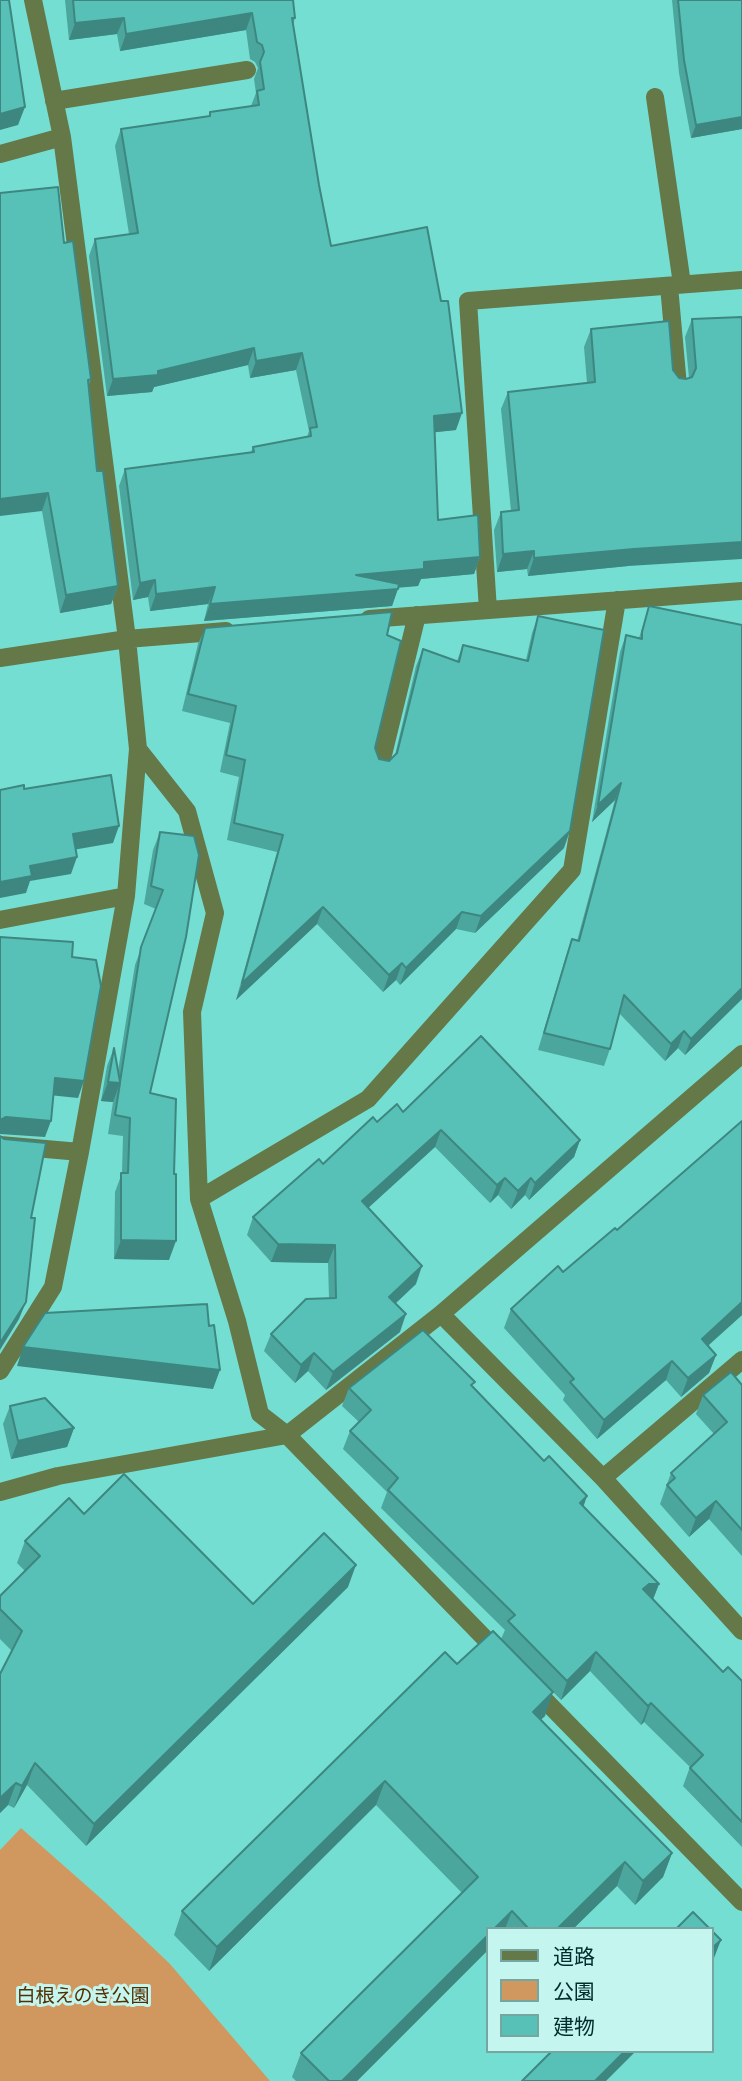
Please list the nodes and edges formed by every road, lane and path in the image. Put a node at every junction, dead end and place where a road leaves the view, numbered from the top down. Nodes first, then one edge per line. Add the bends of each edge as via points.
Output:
1 (33, 0) edge
2 (247, 70) dead end
3 (655, 97) dead end
4 (54, 101) junction
5 (62, 137) junction
6 (0, 154) edge
7 (742, 280) edge
8 (675, 285) junction
9 (678, 386) edge
10 (742, 592) edge
11 (617, 600) junction
12 (488, 610) junction
13 (417, 615) junction
14 (348, 620) edge
15 (238, 630) edge
16 (127, 639) junction
17 (0, 658) edge
18 (138, 749) junction
19 (380, 767) edge
20 (126, 896) junction
21 (0, 920) edge
22 (742, 1054) edge
23 (0, 1144) edge
24 (80, 1152) junction
25 (199, 1199) junction
26 (441, 1314) junction
27 (742, 1360) edge
28 (0, 1371) edge
29 (287, 1435) junction
30 (603, 1478) junction
31 (0, 1492) edge
32 (742, 1631) edge
33 (742, 1902) edge

1 - 4 street
2 - 4 street
3 - 8 street
4 - 5 street
5 - 6 street
5 - 16 street
7 - 8 street
8 - 9 street
8 - 12 street via 468,301
10 - 11 street
11 - 12 street
11 - 25 street via 572,870 368,1099
12 - 13 street
13 - 14 street
13 - 19 street
15 - 16 street
16 - 17 street
16 - 18 street
18 - 20 street
18 - 25 street via 187,811 215,913 192,1012
20 - 21 street
20 - 24 street
22 - 26 street
23 - 24 street
24 - 28 street via 53,1287
25 - 29 street via 260,1413
26 - 29 street
26 - 30 street
27 - 30 street
29 - 31 street via 58,1476
29 - 33 street
30 - 32 street

